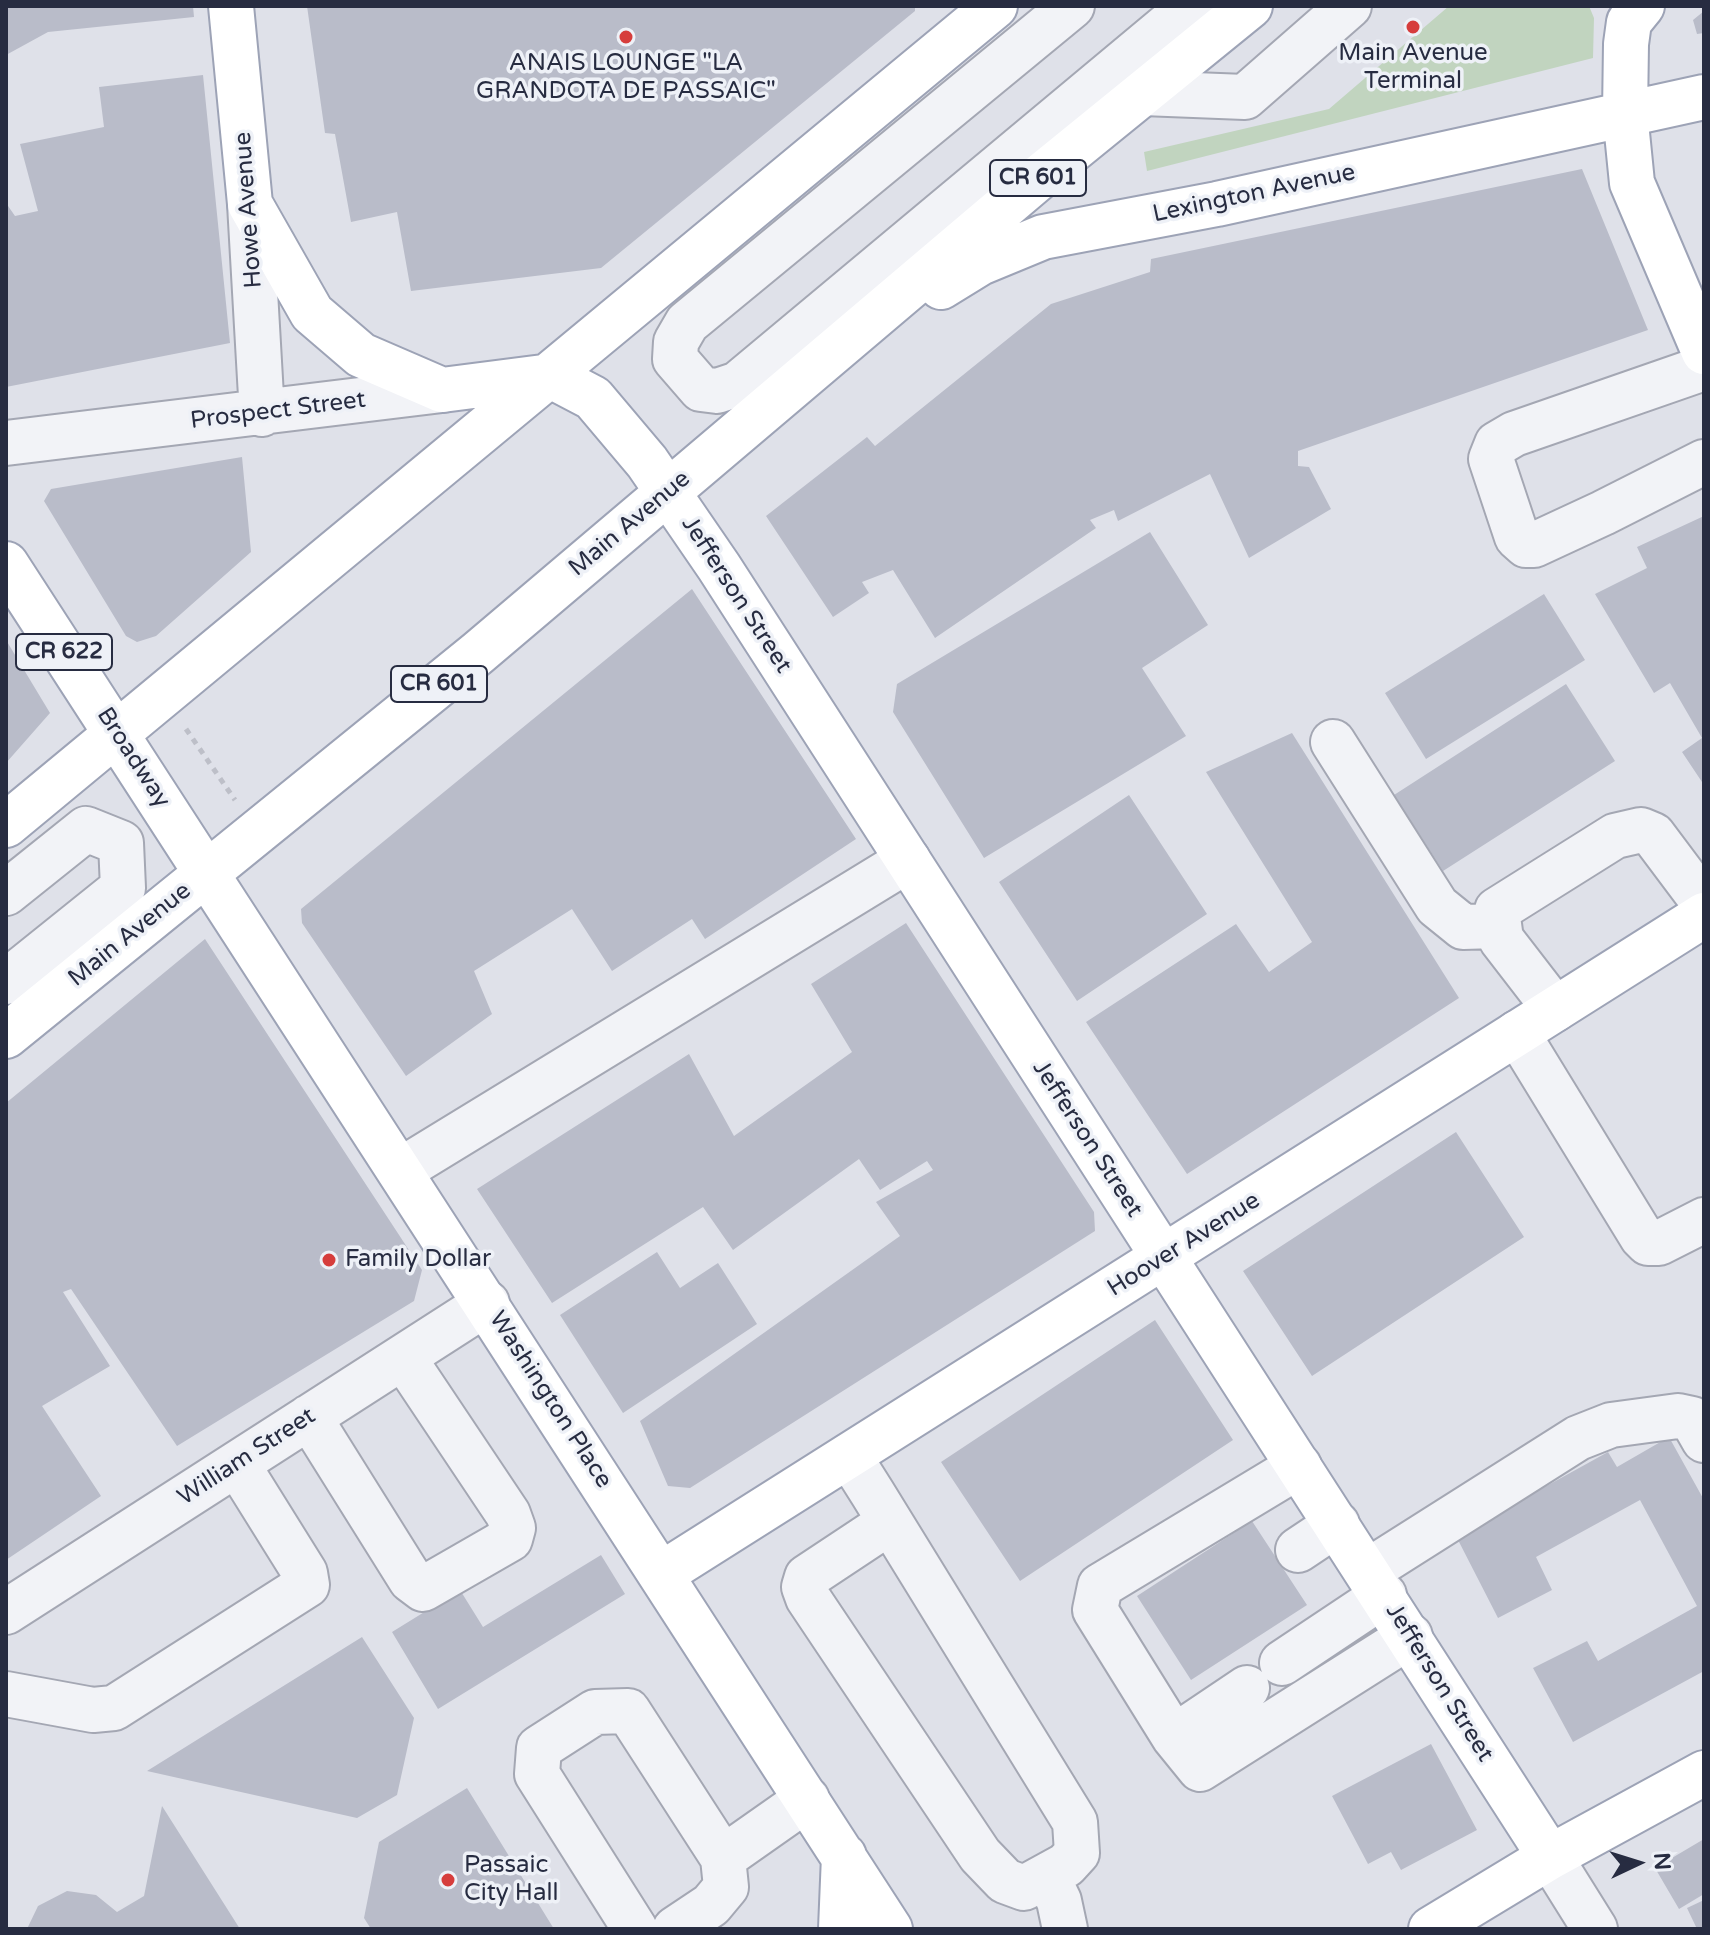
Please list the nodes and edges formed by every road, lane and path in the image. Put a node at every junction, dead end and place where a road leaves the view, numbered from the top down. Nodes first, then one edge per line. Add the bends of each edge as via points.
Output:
1 (231, 6) edge
2 (995, 6) edge
3 (1072, 6) edge
4 (1191, 6) edge
5 (1248, 6) edge
6 (1349, 6) edge
7 (1626, 19) edge
8 (1143, 93) junction
9 (1704, 97) edge
10 (1625, 113) junction
11 (250, 204) junction
12 (684, 265) junction
13 (715, 299) junction
14 (1704, 352) edge
15 (830, 355) junction
16 (1704, 368) edge
17 (551, 376) junction
18 (773, 379) junction
19 (442, 390) junction
20 (262, 414) junction
21 (6, 443) edge
22 (1704, 462) edge
23 (668, 492) junction
24 (6, 564) edge
25 (181, 722) dead end
26 (118, 733) junction
27 (1333, 742) dead end
28 (241, 808) dead end
29 (8, 823) edge
30 (908, 860) junction
31 (42, 864) junction
32 (208, 872) junction
33 (6, 893) edge
34 (1704, 903) edge
35 (1704, 915) edge
36 (1496, 926) junction
37 (98, 934) junction
38 (6, 982) edge
39 (1555, 1009) junction
40 (1517, 1033) junction
41 (6, 1036) edge
42 (401, 1170) junction
43 (1704, 1220) edge
44 (1164, 1257) junction
45 (487, 1303) junction
46 (403, 1357) junction
47 (309, 1417) junction
48 (1704, 1440) edge
49 (849, 1456) junction
50 (237, 1464) junction
51 (1299, 1466) junction
52 (890, 1522) junction
53 (1337, 1524) junction
54 (1298, 1550) dead end
55 (663, 1573) junction
56 (1376, 1583) junction
57 (6, 1612) edge
58 (1410, 1636) junction
59 (1282, 1663) dead end
60 (1247, 1688) dead end
61 (6, 1694) edge
62 (1174, 1737) junction
63 (1704, 1773) edge
64 (807, 1799) junction
65 (844, 1856) junction
66 (1550, 1857) junction
67 (723, 1858) junction
68 (1047, 1876) junction
69 (635, 1929) edge
70 (675, 1929) edge
71 (841, 1929) edge
72 (890, 1929) edge
73 (1065, 1929) edge
74 (1431, 1929) edge
75 (1595, 1929) edge

1 - 11 main road, Howe Avenue
2 - 12 main road
3 - 13 street
4 - 18 street
5 - 8 main road, Main Avenue / CR 601
6 - 8 street via 1245,97
7 - 10 main road
8 - 15 main road, Main Avenue / CR 601
9 - 10 main road, Lexington Avenue
10 - 14 main road via 1632,183
10 - 15 main road, Lexington Avenue via 1043,237 980,263
11 - 19 main road via 312,313 361,355
11 - 20 street, Howe Avenue
12 - 13 street
12 - 17 main road
13 - 18 street via 687,323 676,342 675,359 701,389 717,391
15 - 18 main road, Main Avenue / CR 601
16 - 22 street via 1514,434 1497,444 1491,459 1517,537 1526,545
17 - 19 main road, Prospect Street
17 - 23 main road, Jefferson Street via 593,398
17 - 26 main road
18 - 23 main road, Main Avenue / CR 601
19 - 20 street, Prospect Street
20 - 21 street, Prospect Street
23 - 30 main road, Jefferson Street
23 - 32 main road, Main Avenue / CR 601
24 - 26 main road, Broadway / CR 622
25 - 28 path
26 - 29 main road
26 - 32 main road, Broadway / CR 622
27 - 36 street via 1437,906 1463,927
29 - 31 street
30 - 42 street
30 - 44 main road, Jefferson Street
31 - 33 street
31 - 37 street via 86,829 121,843 123,888
32 - 37 main road, Main Avenue / CR 601
32 - 42 main road, Washington Place
34 - 36 street via 1653,835 1641,830 1615,836 1497,910
35 - 39 main road, Hoover Avenue
36 - 39 street
37 - 38 street
37 - 41 main road, Main Avenue / CR 601
39 - 40 main road, Hoover Avenue
40 - 43 street via 1642,1237 1659,1243
40 - 44 main road, Hoover Avenue
42 - 45 main road, Washington Place
44 - 49 main road, Hoover Avenue
44 - 51 main road, Jefferson Street
45 - 46 street, William Street
45 - 55 main road, Washington Place
46 - 47 street, William Street
46 - 47 street via 508,1514 510,1539 423,1589 411,1580
47 - 50 street, William Street
48 - 56 street via 1692,1419 1678,1416 1611,1425 1578,1438
49 - 52 street
49 - 55 main road, Hoover Avenue
50 - 57 street, William Street
50 - 61 street via 305,1573 307,1585 114,1708 93,1710
51 - 53 main road, Jefferson Street
51 - 62 street via 1100,1586 1095,1610
52 - 68 street via 1075,1822 1077,1853
52 - 68 street via 807,1577 808,1598 980,1855 1005,1881 1024,1888
53 - 54 street
53 - 56 main road, Jefferson Street
55 - 64 main road, Washington Place
56 - 58 main road, Jefferson Street
56 - 59 street
58 - 62 street via 1200,1769
58 - 66 main road, Jefferson Street
60 - 62 street
63 - 66 main road
64 - 65 main road, Washington Place
64 - 67 street
65 - 71 main road
65 - 72 main road, Washington Place
66 - 74 main road
66 - 75 street, Jefferson Street
67 - 69 street via 628,1711 595,1712 539,1748 537,1774
67 - 70 street via 726,1887 711,1905
68 - 73 street

